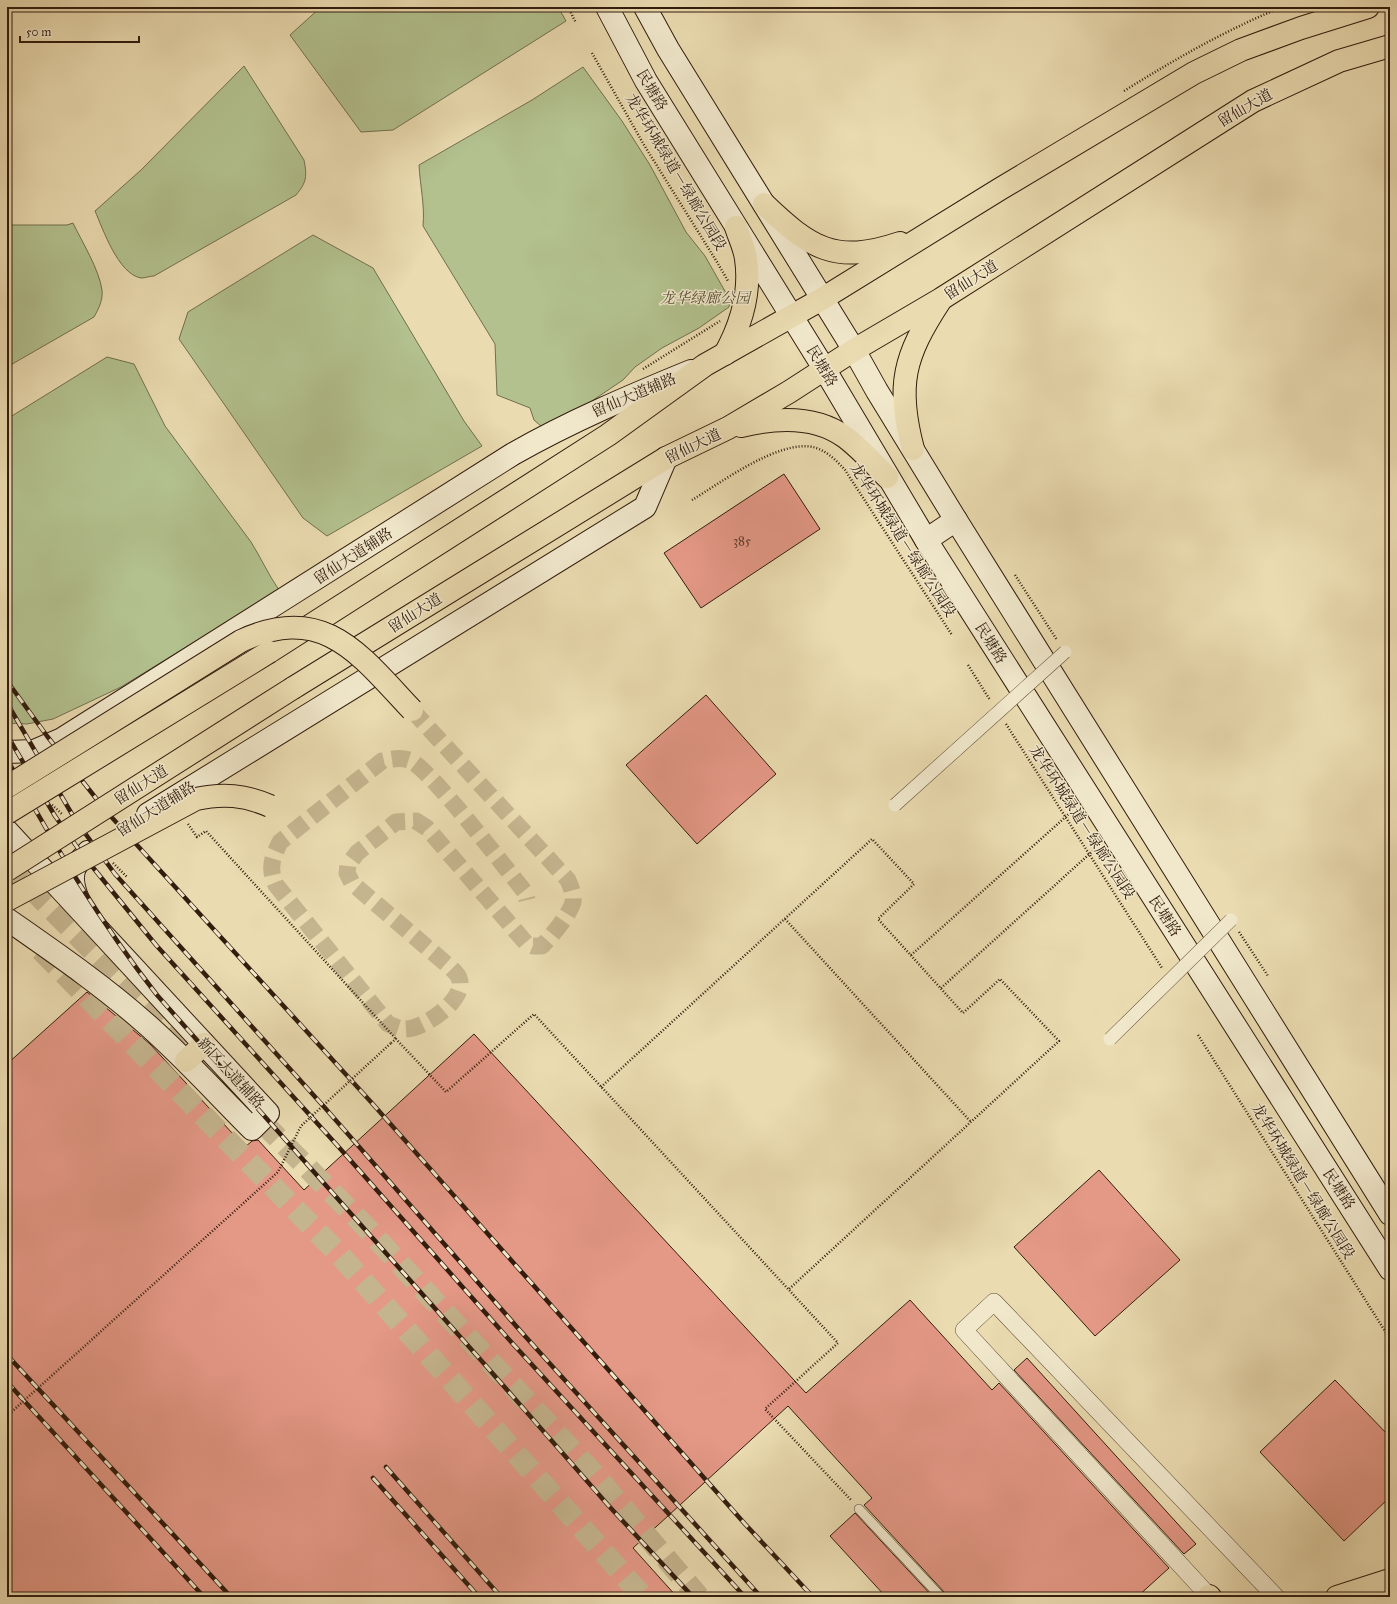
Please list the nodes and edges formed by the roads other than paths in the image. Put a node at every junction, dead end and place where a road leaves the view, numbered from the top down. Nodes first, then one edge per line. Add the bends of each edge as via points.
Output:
1 (607, 7) edge
2 (645, 7) edge
3 (1368, 7) edge
4 (1390, 46) edge
5 (764, 204) junction
6 (736, 227) junction
7 (933, 230) junction
8 (822, 299) junction
9 (941, 299) junction
10 (792, 317) junction
11 (854, 350) junction
12 (724, 354) junction
13 (705, 365) junction
14 (825, 370) junction
15 (728, 428) junction
16 (913, 449) junction
17 (666, 458) junction
18 (887, 477) junction
19 (956, 520) junction
20 (926, 540) junction
21 (1065, 652) road end
22 (412, 710) tunnel mouth
23 (7, 752) edge
24 (7, 787) edge
25 (895, 805) dead end
26 (270, 806) dead end
27 (7, 813) edge
28 (7, 831) edge
29 (7, 870) edge
30 (7, 900) edge
31 (85, 913) junction
32 (7, 920) edge
33 (1231, 920) road end
34 (1110, 1039) dead end
35 (204, 1044) junction
36 (186, 1061) junction
37 (1390, 1214) edge
38 (1390, 1269) edge
39 (859, 1510) road end
40 (1390, 1580) edge
41 (940, 1597) edge
42 (1209, 1597) edge
43 (1276, 1597) edge
44 (1337, 1597) edge
45 (1369, 1597) edge

1 - 6 main road, 民塘路 via 646,81
2 - 5 main road, 民塘路 via 668,49
3 - 7 main road via 1241,50 1194,73
4 - 9 main road, 留仙大道 via 1339,61 1253,101
5 - 7 main road via 802,238 817,247 834,252 875,250
5 - 8 main road, 民塘路
6 - 10 main road, 民塘路
6 - 12 main road via 746,259 746,298 736,335
7 - 8 main road
8 - 10 main road
8 - 11 main road, 民塘路
9 - 11 main road, 留仙大道
9 - 16 main road via 918,337 904,379 904,409
10 - 12 main road
10 - 14 main road, 民塘路
11 - 14 main road, 留仙大道
11 - 16 main road, 民塘路
12 - 13 main road
13 - 23 main road, 留仙大道辅路 via 612,403 546,435 62,739 34,751
13 - 27 main road, bridge via 608,435 269,652
14 - 15 main road, 留仙大道
14 - 18 main road, 民塘路
15 - 17 main road, 留仙大道
15 - 18 main road via 756,422 791,420 828,427 844,436
16 - 19 main road, 民塘路
17 - 29 main road, 留仙大道, bridge via 293,688
17 - 31 main road, 留仙大道辅路 via 645,507 89,852 77,864 73,874 76,899
18 - 20 main road, 民塘路
19 - 20 main road
19 - 37 main road, 民塘路
20 - 38 main road, 民塘路
21 - 25 street, bridge
22 - 24 main road, bridge via 346,645 318,631 303,627 275,628 241,641
26 - 30 main road, bridge via 236,795 196,799
28 - 31 main road, 新区大道辅路
31 - 35 main road, 新区大道辅路
32 - 36 main road, 新区大道辅路 via 93,980
33 - 34 street, bridge
35 - 36 main road
35 - 36 main road, 新区大道辅路 via 268,1113 252,1129
39 - 41 lane
40 - 44 main road
40 - 45 main road
42 - 43 street via 964,1330 994,1302

